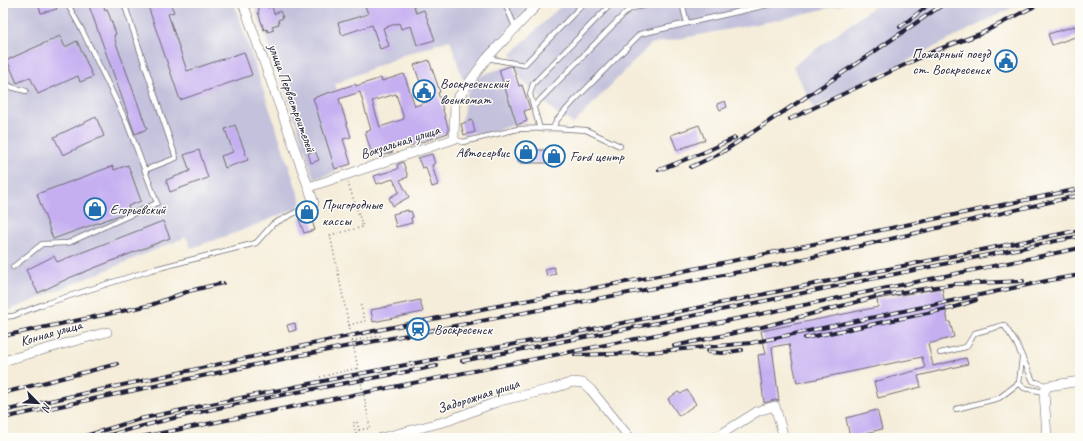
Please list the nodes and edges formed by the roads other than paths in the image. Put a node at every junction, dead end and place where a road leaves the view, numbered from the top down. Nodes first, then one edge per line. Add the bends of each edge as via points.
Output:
1 (67, 3) edge
2 (124, 3) edge
3 (243, 3) edge
4 (505, 3) edge
5 (539, 3) edge
6 (584, 3) edge
7 (612, 3) edge
8 (658, 3) edge
9 (682, 3) edge
10 (776, 3) edge
11 (687, 22) junction
12 (516, 28) junction
13 (487, 58) junction
14 (3, 81) edge
15 (26, 91) dead end
16 (534, 106) junction
17 (553, 128) junction
18 (540, 129) junction
19 (454, 139) junction
20 (620, 146) dead end
21 (145, 170) junction
22 (309, 187) junction
23 (314, 203) joint
24 (13, 267) dead end
25 (3, 317) edge
26 (107, 332) dead end
27 (940, 353) dead end
28 (1022, 358) junction
29 (3, 361) edge
30 (1080, 381) edge
31 (1019, 382) junction
32 (1046, 389) junction
33 (956, 409) dead end
34 (381, 438) edge
35 (630, 438) edge
36 (715, 438) edge
37 (784, 438) edge
38 (1047, 438) edge

1 - 21 lane via 127,123
2 - 21 lane via 176,158
3 - 22 street, улица Первостроителей
4 - 12 lane
5 - 12 street, Вокзальная улица
6 - 13 lane via 524,65
7 - 16 lane via 533,84 530,94
8 - 16 lane via 632,8 626,12
9 - 11 lane
10 - 11 lane
11 - 17 lane via 640,34 573,102
12 - 13 street, Вокзальная улица
13 - 19 street, Вокзальная улица via 455,102
14 - 15 lane
16 - 18 lane
17 - 18 lane
17 - 20 lane via 586,130
18 - 19 lane via 518,129 463,142
19 - 22 street, Вокзальная улица
21 - 24 lane via 157,203 68,243 42,244
22 - 23 street, улица Первостроителей
23 - 25 lane via 273,224 256,242 151,270 13,316
26 - 29 street, Конная улица
27 - 28 lane via 966,348 975,333 1004,325
28 - 31 lane
28 - 32 lane via 1033,381
30 - 32 street
31 - 32 lane via 1024,388
31 - 33 lane via 999,398
32 - 38 street
34 - 35 street, Задорожная улица via 447,421 499,402 573,382 583,383 591,390
36 - 37 street via 758,411 775,406

